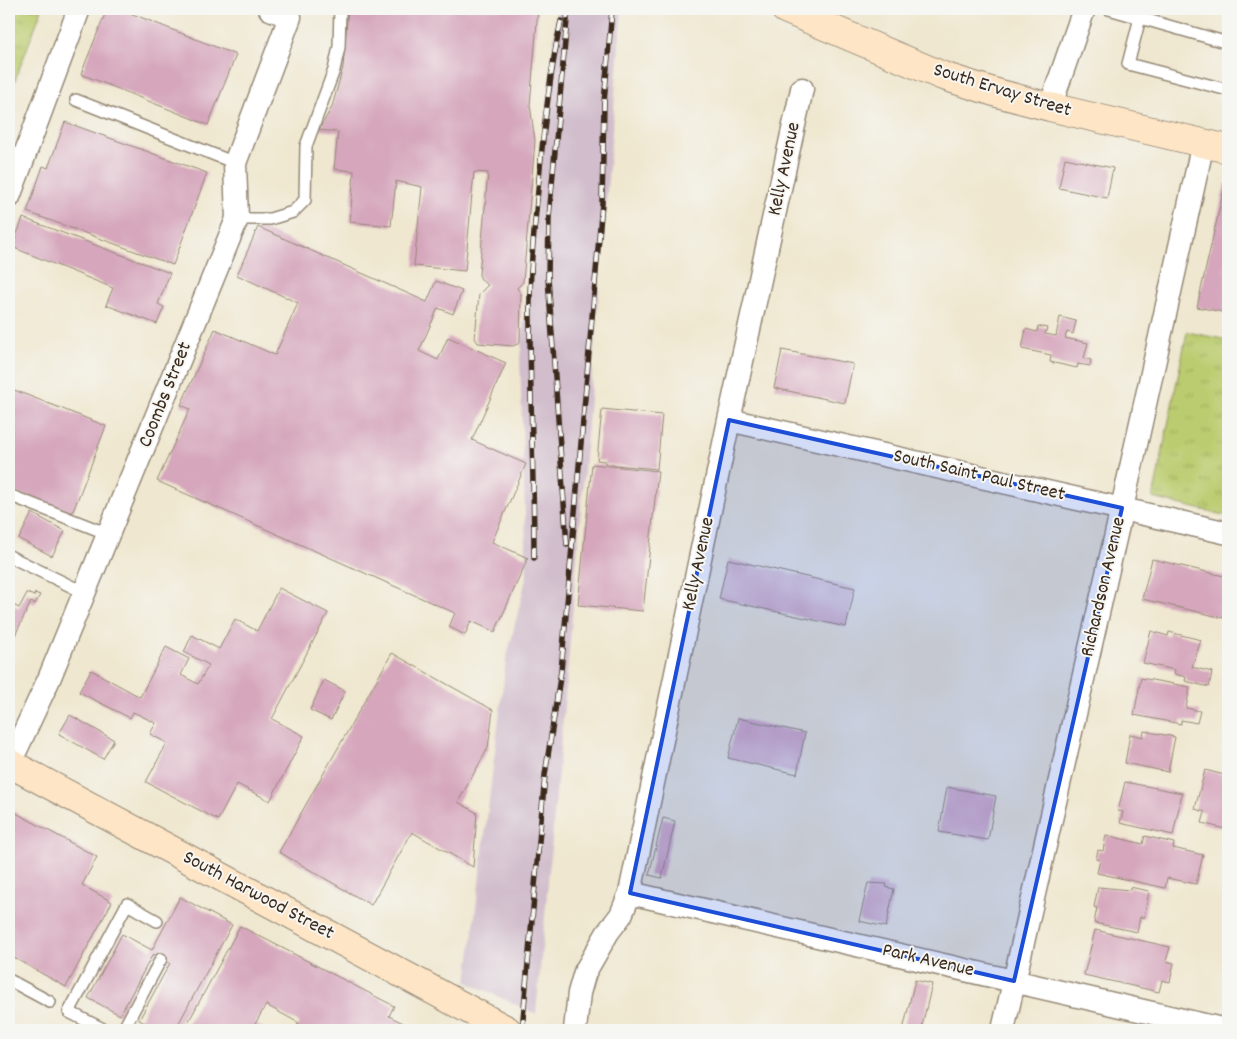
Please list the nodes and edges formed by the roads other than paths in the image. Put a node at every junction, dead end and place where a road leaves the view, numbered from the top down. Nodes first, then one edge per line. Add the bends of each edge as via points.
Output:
1 (79, 9) edge
2 (340, 9) edge
3 (785, 9) edge
4 (1084, 9) edge
5 (1109, 9) edge
6 (280, 13) edge
7 (1140, 18) junction
8 (1228, 43) edge
9 (802, 89) dead end
10 (1228, 90) edge
11 (76, 100) dead end
12 (1050, 108) junction
13 (1216, 146) edge
14 (235, 163) junction
15 (9, 197) edge
16 (237, 219) junction
17 (730, 420) junction
18 (9, 495) edge
19 (1122, 508) junction
20 (111, 529) junction
21 (1228, 533) edge
22 (9, 556) edge
23 (85, 593) junction
24 (9, 764) edge
25 (630, 893) junction
26 (157, 921) dead end
27 (161, 959) dead end
28 (9, 980) edge
29 (1014, 981) junction
30 (50, 1002) dead end
31 (575, 1028) edge
32 (105, 1030) edge
33 (123, 1030) edge
34 (507, 1030) edge
35 (1003, 1030) edge
36 (1226, 1030) edge

1 - 15 street
2 - 16 lane via 339,47 334,70 306,146 305,200 293,212 270,219
3 - 12 street, South Ervay Street via 944,76
4 - 12 street
5 - 7 lane
6 - 14 street, Coombs Street
7 - 8 lane
7 - 10 lane via 1128,64
9 - 17 street, Kelly Avenue
11 - 14 lane
12 - 13 street, South Ervay Street
13 - 19 street, Richardson Avenue
14 - 16 street, Coombs Street
16 - 20 street, Coombs Street
17 - 19 street, South Saint Paul Street
17 - 25 street, Kelly Avenue
18 - 20 lane via 98,530
19 - 21 street, South Saint Paul Street
19 - 29 street, Richardson Avenue
20 - 23 street, Coombs Street
22 - 23 lane
23 - 24 street, Coombs Street via 50,679
24 - 34 street, South Harwood Street
25 - 29 street, Park Avenue
25 - 31 street, Kelly Avenue via 621,915 585,972
26 - 32 lane via 127,904 68,1012
27 - 33 lane
28 - 30 lane
29 - 35 street, Richardson Avenue
29 - 36 street, Park Avenue

